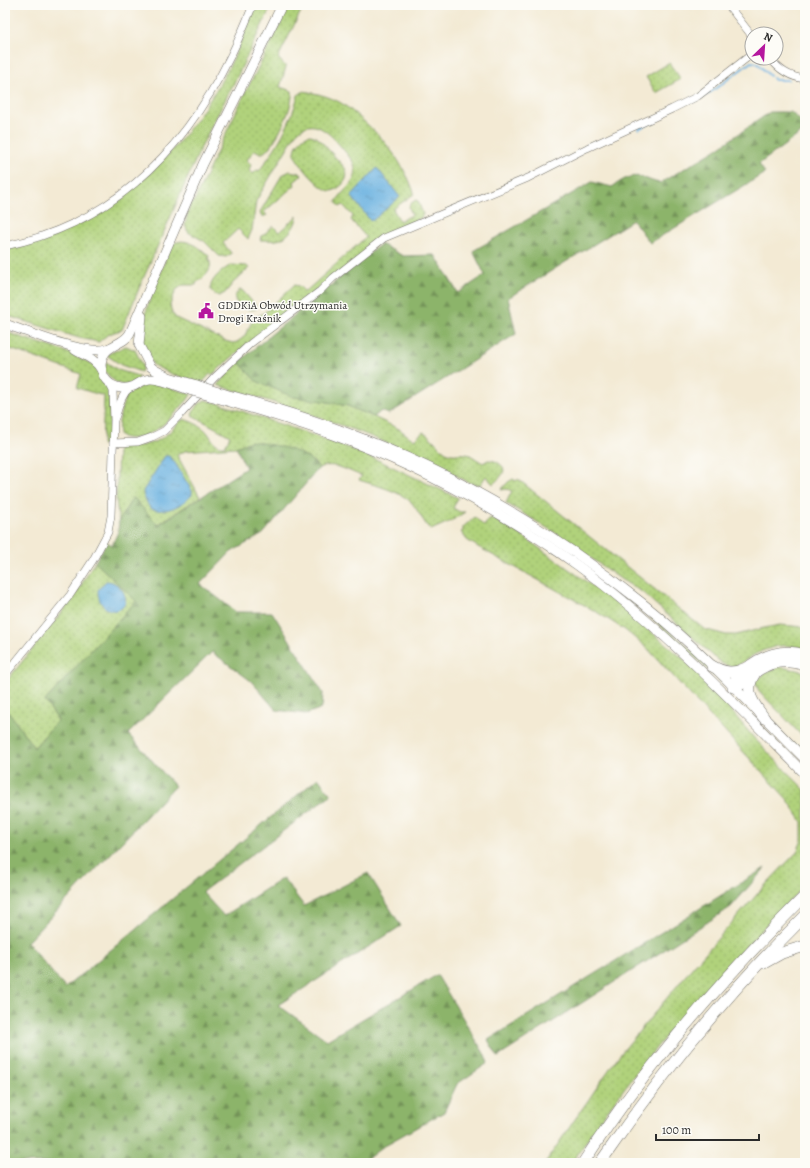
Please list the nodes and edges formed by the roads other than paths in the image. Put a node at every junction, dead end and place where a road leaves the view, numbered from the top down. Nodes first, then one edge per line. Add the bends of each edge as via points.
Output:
1 (253, 5) edge
2 (282, 5) edge
3 (728, 5) edge
4 (744, 26) edge
5 (744, 60) edge
6 (777, 66) edge
7 (805, 79) edge
8 (5, 246) edge
9 (145, 301) junction
10 (5, 324) edge
11 (121, 343) junction
12 (65, 345) junction
13 (110, 348) junction
14 (144, 356) junction
15 (102, 371) junction
16 (108, 382) junction
17 (135, 385) junction
18 (195, 388) junction
19 (212, 393) junction
20 (114, 420) junction
21 (113, 443) junction
22 (805, 655) edge
23 (805, 665) edge
24 (712, 666) junction
25 (753, 668) junction
26 (5, 675) edge
27 (730, 691) junction
28 (764, 718) junction
29 (805, 759) edge
30 (805, 774) edge
31 (805, 896) edge
32 (805, 916) edge
33 (805, 946) edge
34 (748, 974) junction
35 (583, 1163) edge
36 (600, 1163) edge

1 - 8 street via 232,54 214,86 186,129 152,168 112,201 88,216 41,238
2 - 9 main road via 203,164
3 - 4 street
5 - 21 street via 698,96 672,109 528,178 384,238 251,343 164,431 138,442
6 - 7 street via 785,73
9 - 11 main road via 129,336
9 - 14 main road via 139,340
10 - 12 main road
11 - 13 main road
11 - 14 main road via 133,344
12 - 13 main road via 94,351
12 - 15 main road via 93,360
13 - 15 main road via 102,358
14 - 17 main road via 146,371
14 - 18 main road via 152,368
15 - 16 main road
16 - 17 main road via 119,388
16 - 20 street via 113,391
17 - 18 main road via 153,379
17 - 20 street via 122,396
18 - 19 main road, bridge
19 - 24 main road via 300,416 365,439 483,495 553,537 599,569 664,621
19 - 27 main road via 368,449 481,504 541,541 601,584
20 - 21 street
21 - 26 street via 111,516 107,536 70,596
22 - 25 highway via 791,652 772,654
23 - 25 highway via 783,661
24 - 25 highway via 725,672
24 - 27 main road
25 - 27 highway via 739,686
25 - 28 highway via 751,698
27 - 28 main road
27 - 30 main road
28 - 29 main road
31 - 35 highway via 736,967 690,1020 626,1101
32 - 34 highway
33 - 34 highway via 778,955
34 - 36 highway via 676,1059

